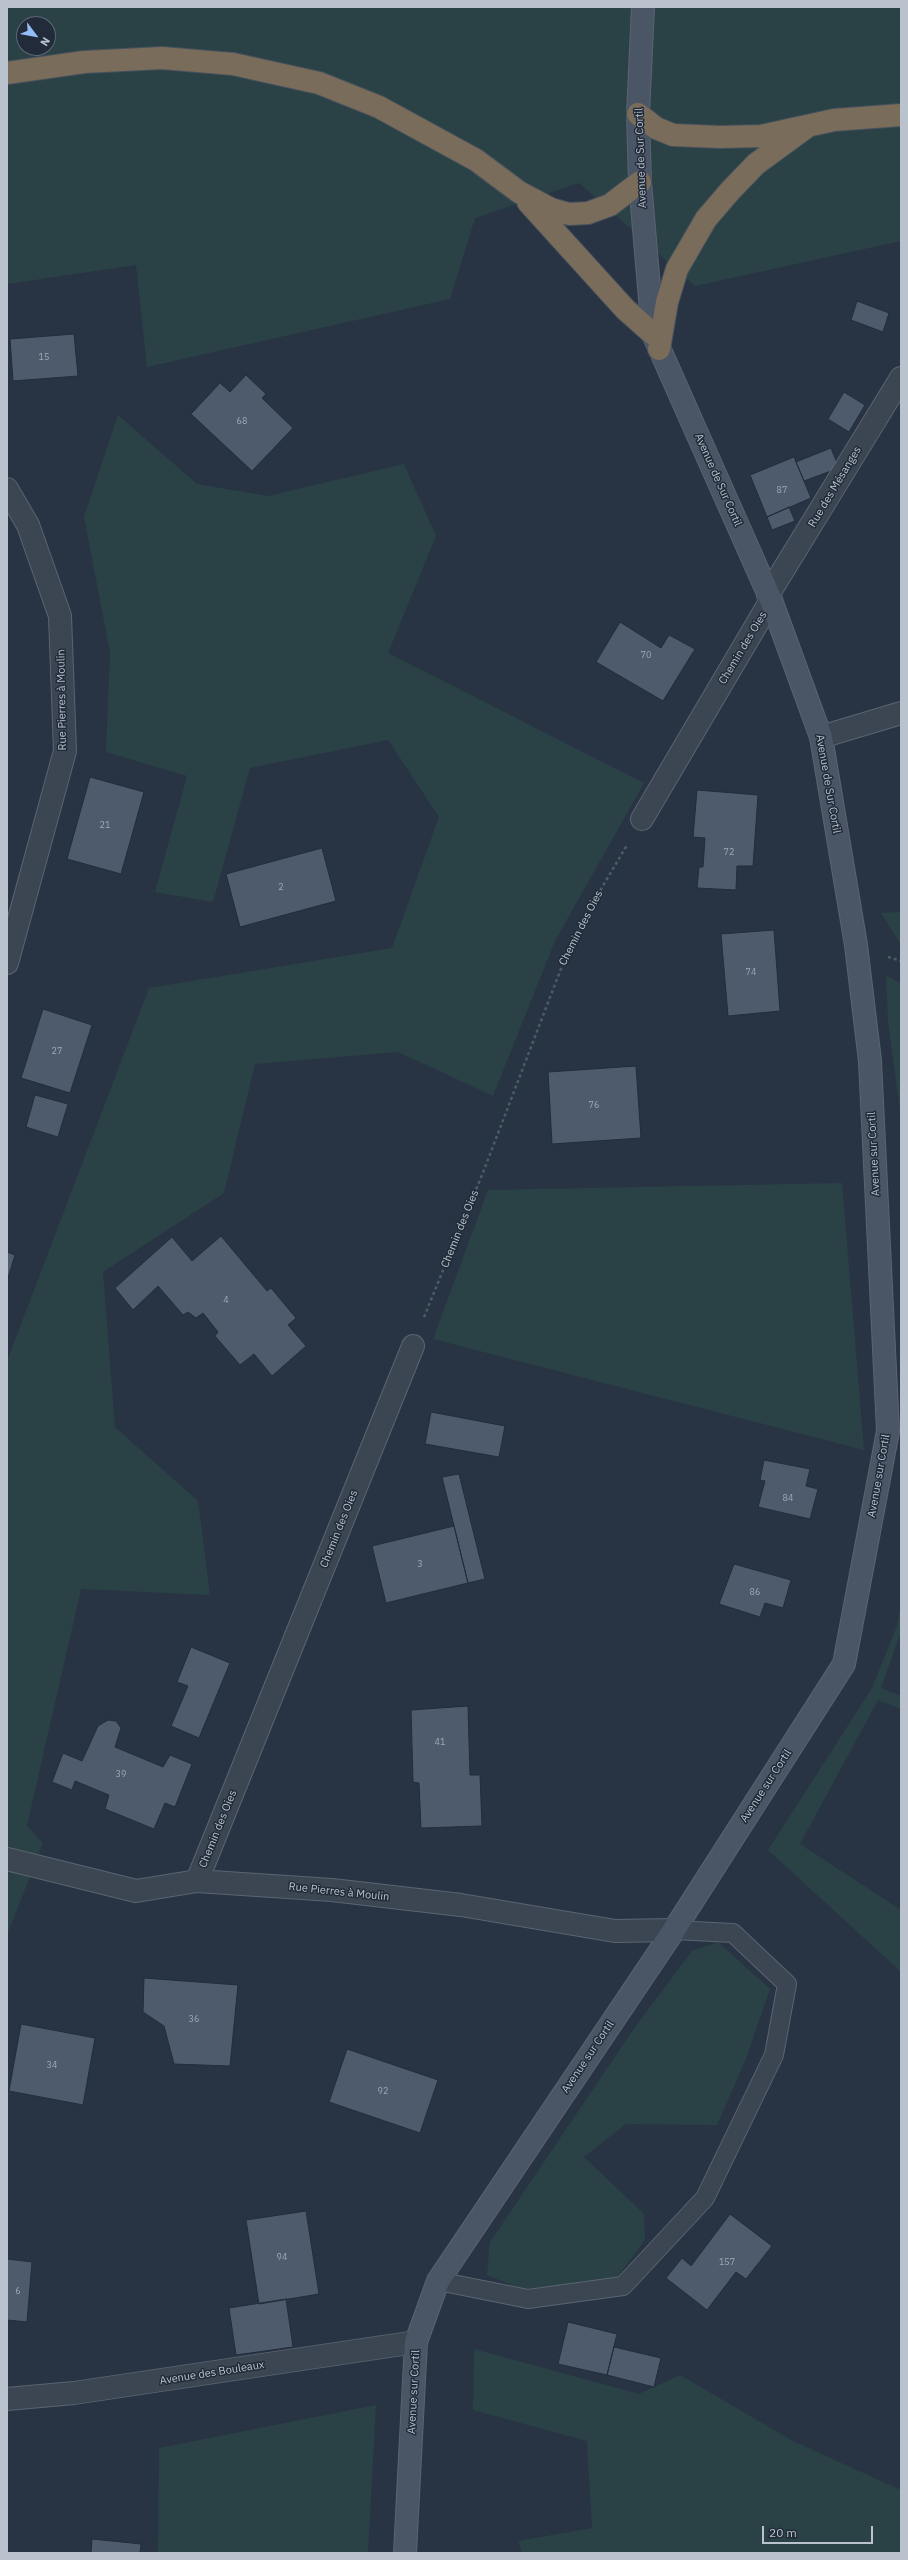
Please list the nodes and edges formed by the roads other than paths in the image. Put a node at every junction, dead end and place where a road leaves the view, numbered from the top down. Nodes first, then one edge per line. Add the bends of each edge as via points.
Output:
1 (642, 7) edge
2 (7, 73) edge
3 (638, 114) junction
4 (901, 115) edge
5 (808, 126) junction
6 (640, 182) junction
7 (519, 192) junction
8 (656, 341) junction
9 (901, 378) edge
10 (7, 489) edge
11 (770, 598) junction
12 (901, 714) edge
13 (821, 737) junction
14 (642, 819) road end
15 (856, 945) joint
16 (7, 963) edge
17 (413, 1346) road end
18 (7, 1860) edge
19 (197, 1881) junction
20 (674, 1930) junction
21 (438, 2281) junction
22 (416, 2342) junction
23 (7, 2399) edge
24 (405, 2553) edge

1 - 3 main road, Avenue de Sur Cortil
2 - 7 highway via 84,62 162,58 233,64 312,82 379,107 431,134 476,160
3 - 5 highway via 656,128 673,135 761,136
3 - 6 main road, Avenue de Sur Cortil
4 - 5 highway via 859,117
5 - 8 highway via 756,164 706,219 677,268
6 - 7 highway via 610,204 588,213 569,214 551,209
6 - 8 main road, Avenue de Sur Cortil
7 - 8 highway
8 - 11 main road, Avenue de Sur Cortil
9 - 11 street, Rue des Mésanges
10 - 16 street, Rue Pierres à Moulin via 28,525 60,616 65,751
11 - 13 main road, Avenue de Sur Cortil
11 - 14 street, Chemin des Oies
12 - 13 street
13 - 15 main road, Avenue de Sur Cortil
15 - 20 main road, Avenue sur Cortil via 870,1061 886,1438 844,1664
17 - 19 street, Chemin des Oies
18 - 19 street, Rue Pierres à Moulin via 136,1891
19 - 20 street, Rue Pierres à Moulin via 332,1890 461,1905 615,1932
20 - 21 main road, Avenue sur Cortil
20 - 21 lane via 733,1934 787,1984 774,2055 705,2198 623,2286 528,2299
21 - 22 main road, Avenue sur Cortil
22 - 23 street, Avenue des Bouleaux via 74,2393
22 - 24 main road, Avenue sur Cortil

